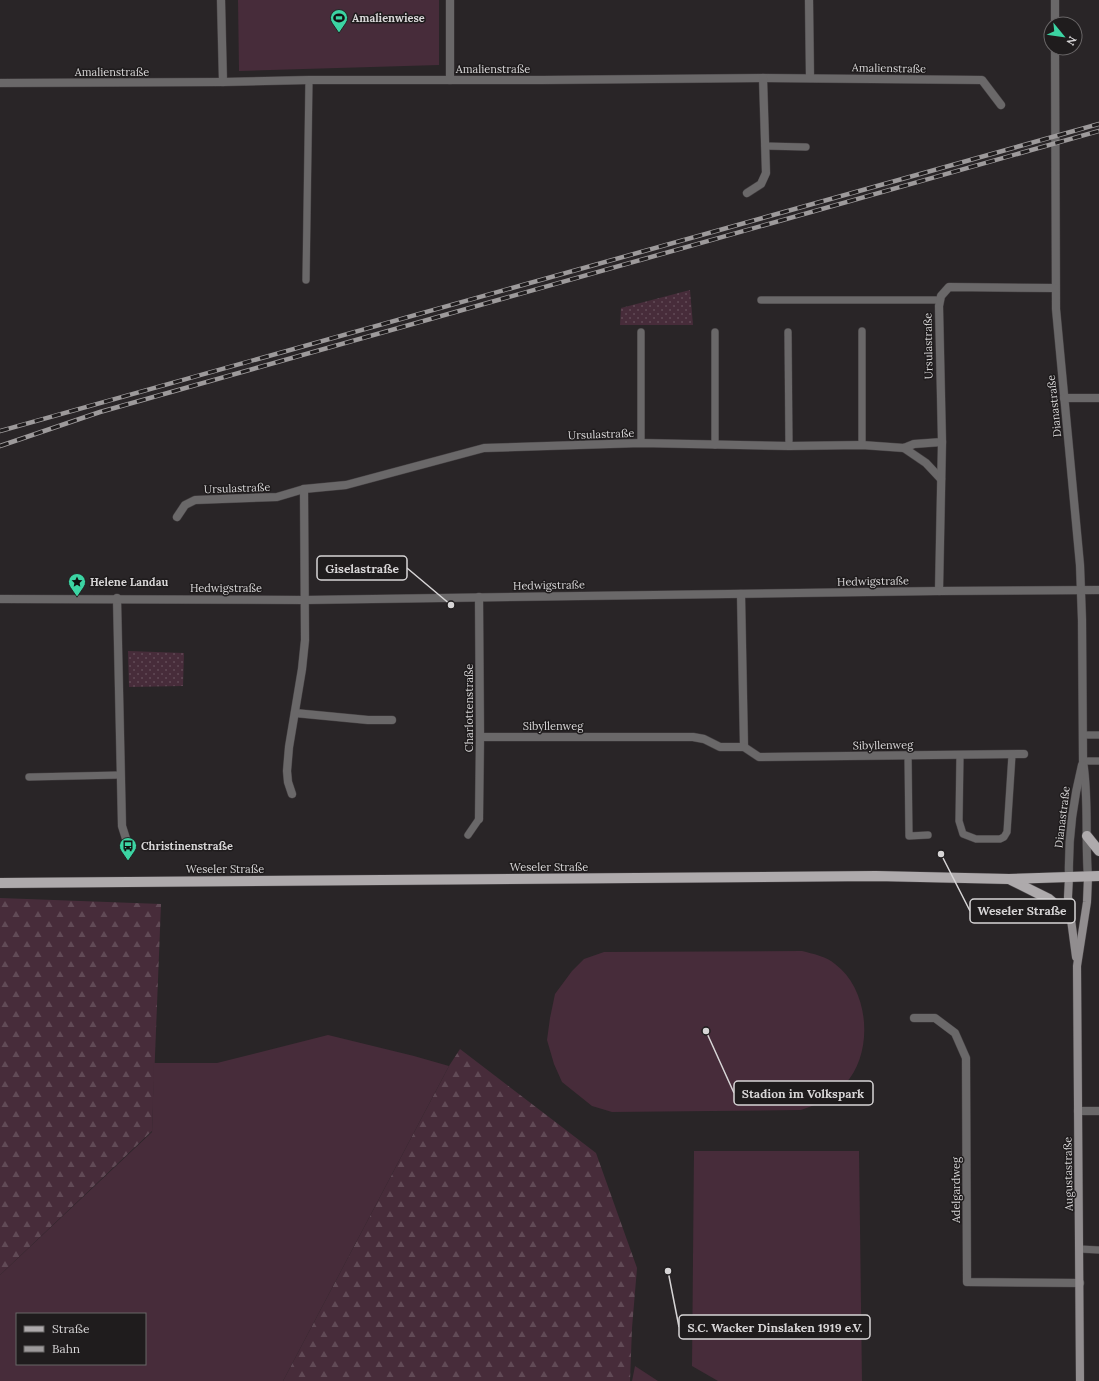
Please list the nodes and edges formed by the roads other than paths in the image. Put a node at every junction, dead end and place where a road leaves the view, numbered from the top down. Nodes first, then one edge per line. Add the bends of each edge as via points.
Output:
1 (221, 0) edge
2 (450, 0) edge
3 (809, 0) edge
4 (1055, 0) edge
5 (1055, 16) edge
6 (1055, 56) edge
7 (763, 78) junction
8 (810, 78) junction
9 (309, 80) junction
10 (450, 80) junction
11 (223, 82) junction
12 (0, 83) edge
13 (1001, 105) dead end
14 (765, 146) junction
15 (806, 147) dead end
16 (747, 194) dead end
17 (306, 280) dead end
18 (1056, 288) junction
19 (761, 300) dead end
20 (940, 300) junction
21 (862, 331) dead end
22 (641, 332) dead end
23 (715, 332) dead end
24 (788, 332) dead end
25 (1064, 398) junction
26 (1099, 398) edge
27 (942, 442) junction
28 (641, 443) junction
29 (715, 445) junction
30 (862, 445) junction
31 (789, 446) junction
32 (904, 448) junction
33 (941, 479) junction
34 (304, 489) junction
35 (177, 517) dead end
36 (1081, 590) junction
37 (1099, 590) edge
38 (939, 591) junction
39 (741, 594) junction
40 (479, 597) junction
41 (117, 598) junction
42 (0, 599) edge
43 (305, 600) junction
44 (295, 713) junction
45 (392, 720) dead end
46 (1083, 735) junction
47 (1099, 735) edge
48 (480, 737) junction
49 (744, 747) junction
50 (1012, 754) junction
51 (1024, 754) dead end
52 (908, 755) junction
53 (960, 755) junction
54 (1083, 761) junction
55 (1099, 761) edge
56 (120, 775) junction
57 (29, 777) dead end
58 (292, 794) dead end
59 (479, 819) joint
60 (468, 835) dead end
61 (928, 835) dead end
62 (1087, 836) junction
63 (128, 845) dead end
64 (1099, 851) edge
65 (1088, 876) junction
66 (1099, 876) edge
67 (1069, 877) junction
68 (1009, 879) junction
69 (0, 883) edge
70 (1069, 916) junction
71 (1077, 966) junction
72 (914, 1018) dead end
73 (1078, 1111) junction
74 (1099, 1111) edge
75 (1080, 1249) junction
76 (1099, 1250) edge
77 (1080, 1283) junction
78 (1080, 1381) edge

1 - 11 street
2 - 10 street
3 - 8 street
4 - 5 street
6 - 18 street, Dianastraße
7 - 8 street, Amalienstraße
7 - 10 street, Amalienstraße
7 - 14 street
8 - 13 street, Amalienstraße via 982,80
9 - 10 street, Amalienstraße
9 - 11 street, Amalienstraße
9 - 17 lane
11 - 12 street, Amalienstraße
14 - 15 lane
14 - 16 street via 766,173 761,184
18 - 20 street, Ursulastraße via 949,287
18 - 25 street, Dianastraße
19 - 20 lane
20 - 27 street, Ursulastraße
21 - 30 lane
22 - 28 lane
23 - 29 lane
24 - 31 lane
25 - 26 street
25 - 36 street, Dianastraße
27 - 32 street, Ursulastraße via 914,444
27 - 33 street, Ursulastraße
28 - 29 street, Ursulastraße
28 - 34 street, Ursulastraße via 484,448 346,485
29 - 31 street, Ursulastraße
30 - 31 street, Ursulastraße
30 - 32 street, Ursulastraße
32 - 33 street via 926,463
33 - 38 street, Ursulastraße
34 - 35 street, Ursulastraße via 277,498 195,500 185,505
34 - 43 street
36 - 37 street, Hedwigstraße
36 - 38 street, Hedwigstraße
36 - 46 street, Dianastraße
38 - 39 street, Hedwigstraße
39 - 40 street, Hedwigstraße
39 - 49 street
40 - 43 street, Hedwigstraße
40 - 48 street, Charlottenstraße
41 - 42 street, Hedwigstraße
41 - 43 street, Hedwigstraße
41 - 56 street
43 - 44 street via 305,640
44 - 45 street
44 - 58 street via 287,771
46 - 47 lane
46 - 54 street, Dianastraße
48 - 49 street, Sibyllenweg via 693,737 720,747
48 - 59 street, Charlottenstraße
49 - 52 street, Sibyllenweg via 759,757
50 - 51 street, Sibyllenweg
50 - 53 street, Sibyllenweg
50 - 53 lane via 1007,832 1000,838 976,839 963,834 959,821
52 - 53 street, Sibyllenweg
52 - 61 lane via 909,836
54 - 55 lane
54 - 62 street, Dianastraße
54 - 67 street, Dianastraße via 1077,783 1068,852
56 - 57 lane
56 - 63 street via 122,826
59 - 60 lane
62 - 64 main road
62 - 65 street, Dianastraße
65 - 66 main road, Weseler Straße
65 - 67 main road, Weseler Straße
65 - 71 main road, Augustastraße via 1087,902
67 - 68 main road, Weseler Straße
67 - 70 main road, Augustastraße
68 - 69 main road, Weseler Straße via 876,876
68 - 70 main road via 1050,899
70 - 71 main road, Augustastraße
71 - 73 main road, Augustastraße
72 - 77 street, Adelgardweg via 935,1018 955,1034 966,1058 967,1282
73 - 74 street
73 - 75 main road, Augustastraße
75 - 76 lane
75 - 77 main road, Augustastraße
77 - 78 main road, Augustastraße

